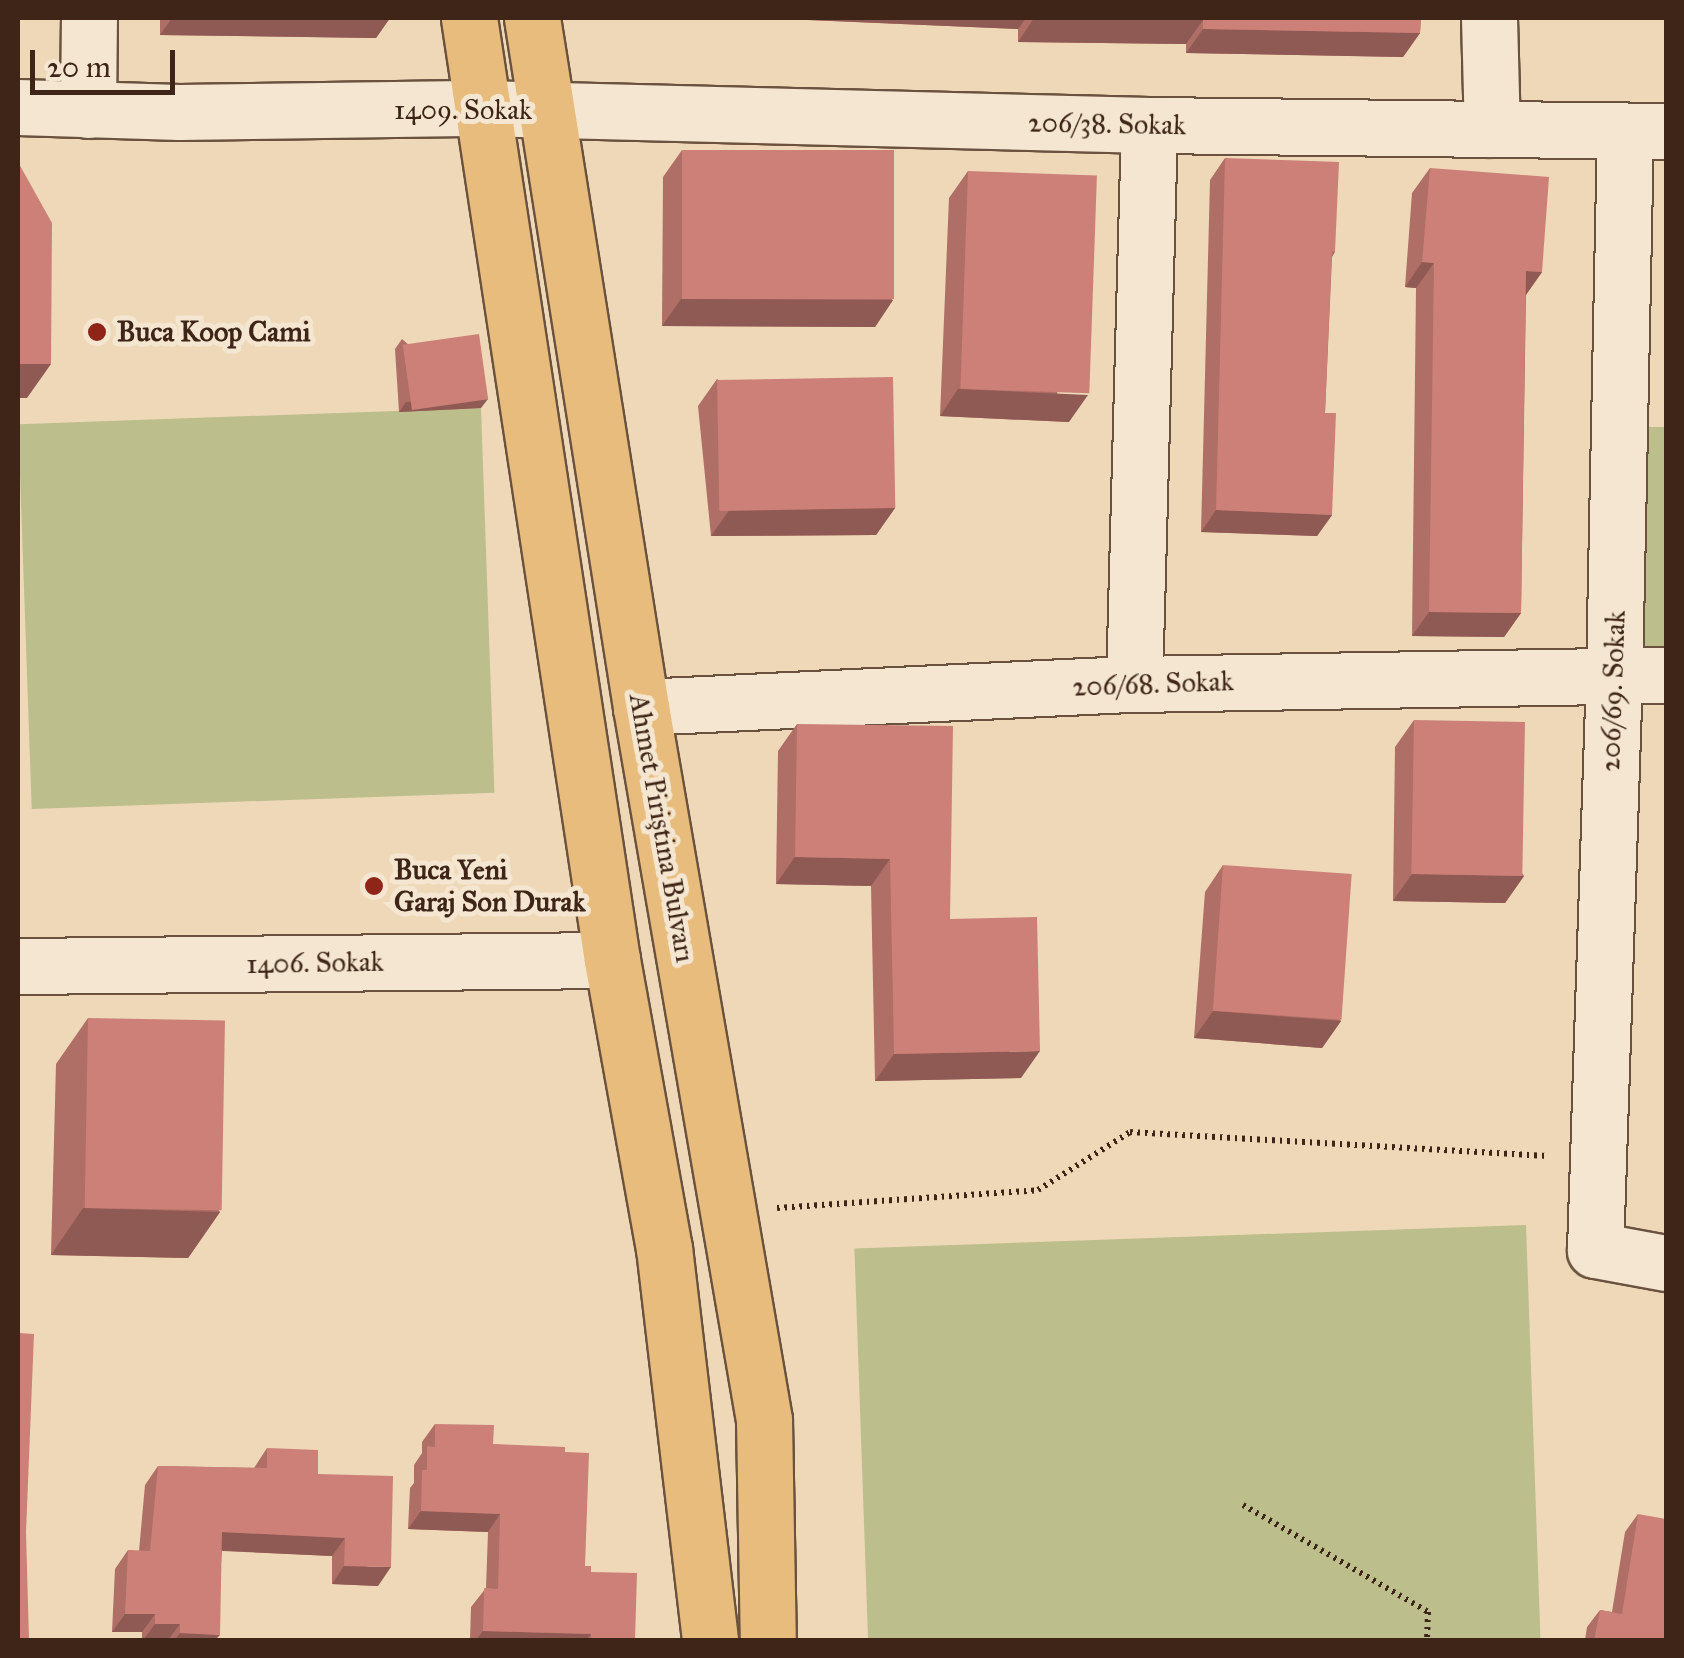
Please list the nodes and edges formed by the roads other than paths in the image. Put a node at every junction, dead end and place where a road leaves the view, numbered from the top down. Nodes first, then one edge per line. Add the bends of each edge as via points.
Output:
1 (88, 18) edge
2 (470, 18) edge
3 (532, 18) edge
4 (1490, 18) edge
5 (18, 108) edge
6 (484, 108) junction
7 (88, 110) junction
8 (548, 111) junction
9 (1148, 125) junction
10 (1492, 129) junction
11 (1646, 131) edge
12 (1640, 674) edge
13 (1134, 684) junction
14 (640, 707) junction
15 (612, 960) junction
16 (18, 966) edge
17 (1666, 1263) edge
18 (710, 1640) edge
19 (768, 1640) edge

1 - 7 street
2 - 6 main road
3 - 8 main road, Ahmet Piriştina Bulvarı
4 - 10 street
5 - 7 street, 1409. Sokak
6 - 7 street, 1409. Sokak
6 - 8 street, 1409. Sokak
6 - 15 main road
8 - 9 street, 206/38. Sokak
8 - 14 main road, Ahmet Piriştina Bulvarı
9 - 10 street, 206/38. Sokak
9 - 13 street
10 - 11 street, 206/38. Sokak
11 - 12 street, 206/69. Sokak
12 - 13 street, 206/68. Sokak
12 - 17 street, 206/69. Sokak via 1594,1250
13 - 14 street, 206/68. Sokak
14 - 19 main road, Ahmet Piriştina Bulvarı via 764,1420
15 - 16 street, 1406. Sokak
15 - 18 main road via 664,1248

